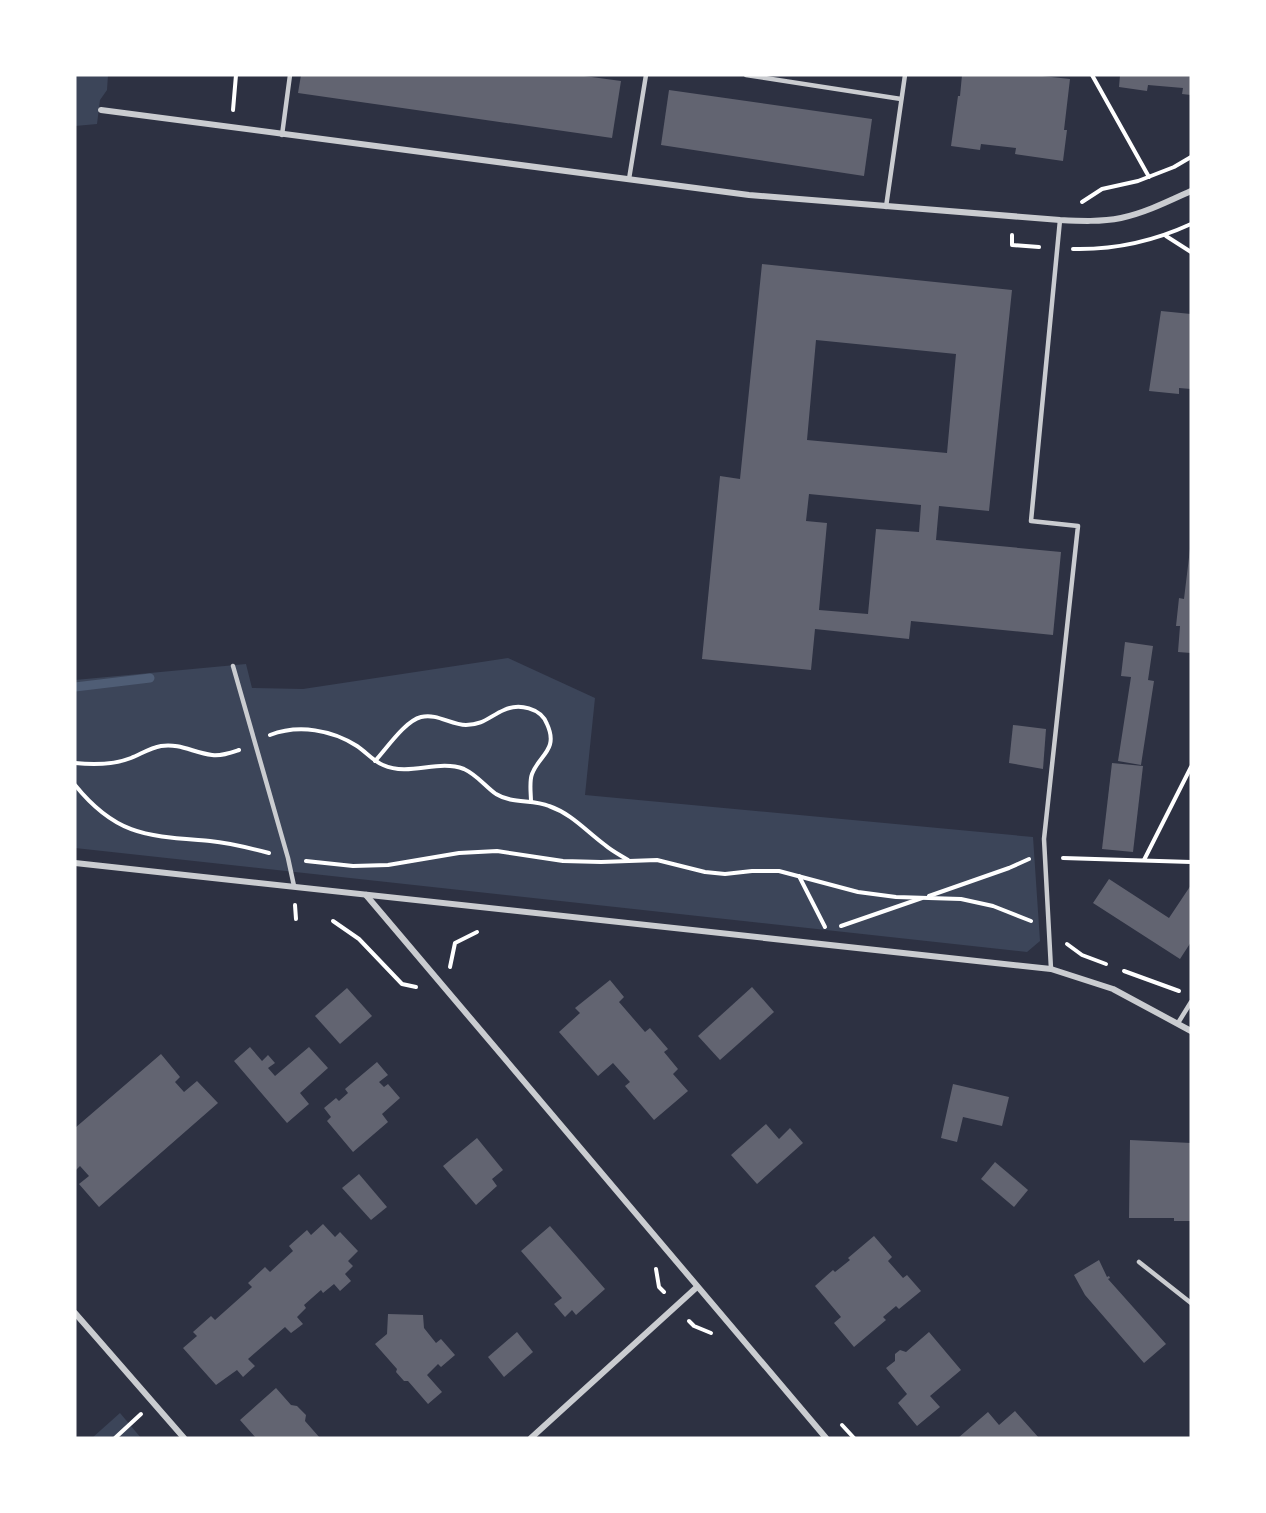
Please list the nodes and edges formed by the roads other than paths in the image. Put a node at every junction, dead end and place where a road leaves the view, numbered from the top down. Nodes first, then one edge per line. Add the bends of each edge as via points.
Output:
1 (290, 75) edge
2 (646, 75) edge
3 (746, 75) edge
4 (905, 75) edge
5 (901, 99) junction
6 (101, 110) dead end
7 (282, 135) junction
8 (629, 179) junction
9 (1191, 191) edge
10 (886, 207) junction
11 (1060, 220) junction
12 (233, 666) dead end
13 (75, 863) edge
14 (294, 886) junction
15 (366, 895) junction
16 (1051, 969) junction
17 (1191, 1002) edge
18 (1178, 1023) junction
19 (1191, 1031) edge
20 (1139, 1262) dead end
21 (697, 1287) junction
22 (1191, 1303) edge
23 (75, 1313) edge
24 (184, 1438) edge
25 (531, 1438) edge
26 (826, 1438) edge

1 - 7 lane
2 - 8 lane
3 - 5 lane
4 - 5 lane
5 - 10 lane
6 - 7 street
7 - 8 street
8 - 10 street
9 - 11 street via 1121,218
10 - 11 street
11 - 16 lane via 1031,521 1078,526 1044,839
12 - 14 lane
13 - 14 street
14 - 15 street
15 - 16 street
15 - 21 street
16 - 18 street via 1113,989
17 - 18 lane
18 - 19 street
20 - 22 lane
21 - 25 street
21 - 26 street
23 - 24 street

